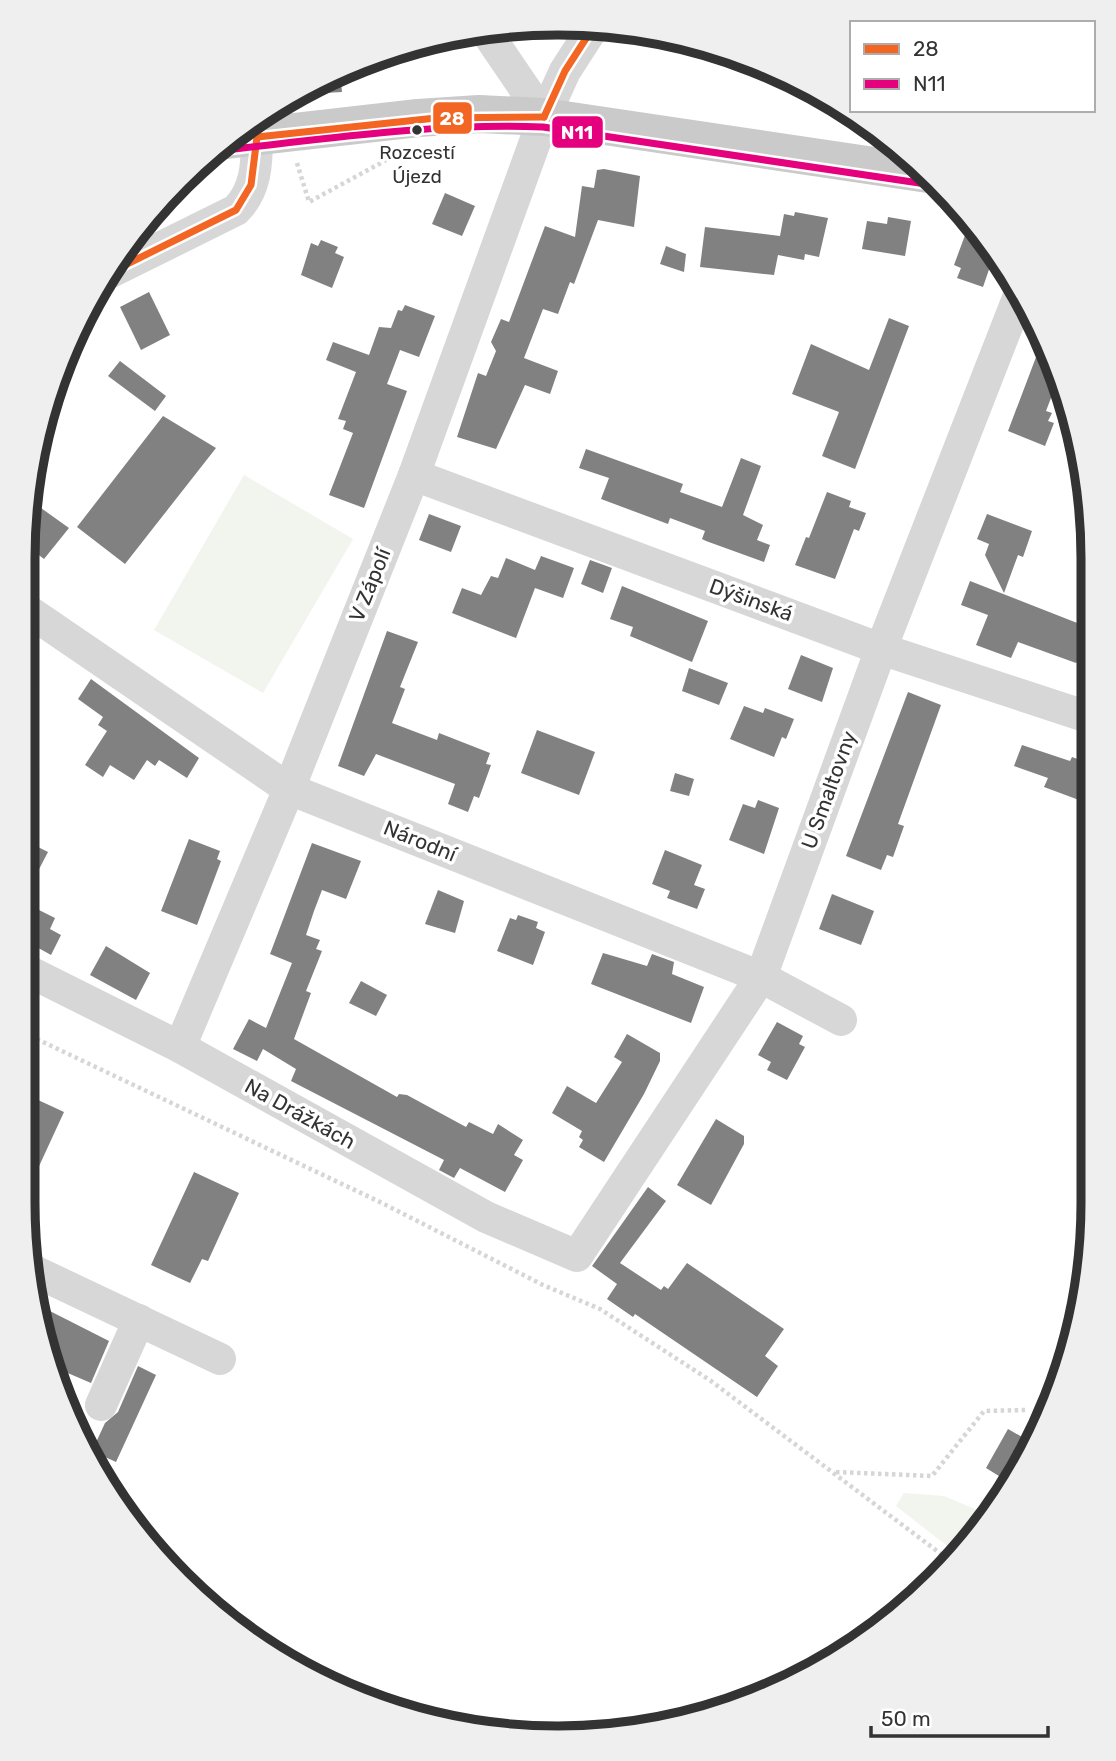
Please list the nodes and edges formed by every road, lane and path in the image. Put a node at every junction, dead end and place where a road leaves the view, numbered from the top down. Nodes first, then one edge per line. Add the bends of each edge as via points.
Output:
1 (588, 36) edge
2 (491, 39) edge
3 (544, 117) junction
4 (246, 138) edge
5 (242, 141) edge
6 (407, 149) dead end
7 (297, 162) dead end
8 (910, 171) edge
9 (124, 265) edge
10 (1015, 305) edge
11 (414, 475) junction
12 (35, 625) edge
13 (881, 649) junction
14 (1081, 715) edge
15 (289, 789) junction
16 (35, 975) edge
17 (761, 977) junction
18 (841, 1020) dead end
19 (35, 1038) edge
20 (180, 1047) junction
21 (577, 1256) joint
22 (39, 1274) edge
23 (139, 1320) junction
24 (220, 1359) dead end
25 (101, 1405) dead end
26 (1025, 1410) dead end
27 (833, 1472) junction
28 (944, 1556) edge

1 - 3 street, V Zápolí
2 - 3 street
3 - 4 main road via 479,114 418,118
3 - 8 main road
3 - 11 street, V Zápolí
5 - 9 street via 257,170 247,200 236,210
6 - 7 path via 309,202
10 - 13 street, U Smaltovny
11 - 13 street, Dýšinská
11 - 15 street, V Zápolí
12 - 15 street, Národní
13 - 14 street, Dýšinská
13 - 17 street, U Smaltovny
15 - 17 street, Národní
15 - 20 street, V Zápolí
16 - 20 street, Na Drážkách
17 - 18 street, Národní
17 - 21 street, U Smaltovny
19 - 27 path via 600,1309 711,1381
20 - 21 street, Na Drážkách via 486,1217
22 - 23 street
23 - 24 street
23 - 25 street
26 - 27 path via 984,1412 932,1476
27 - 28 path

